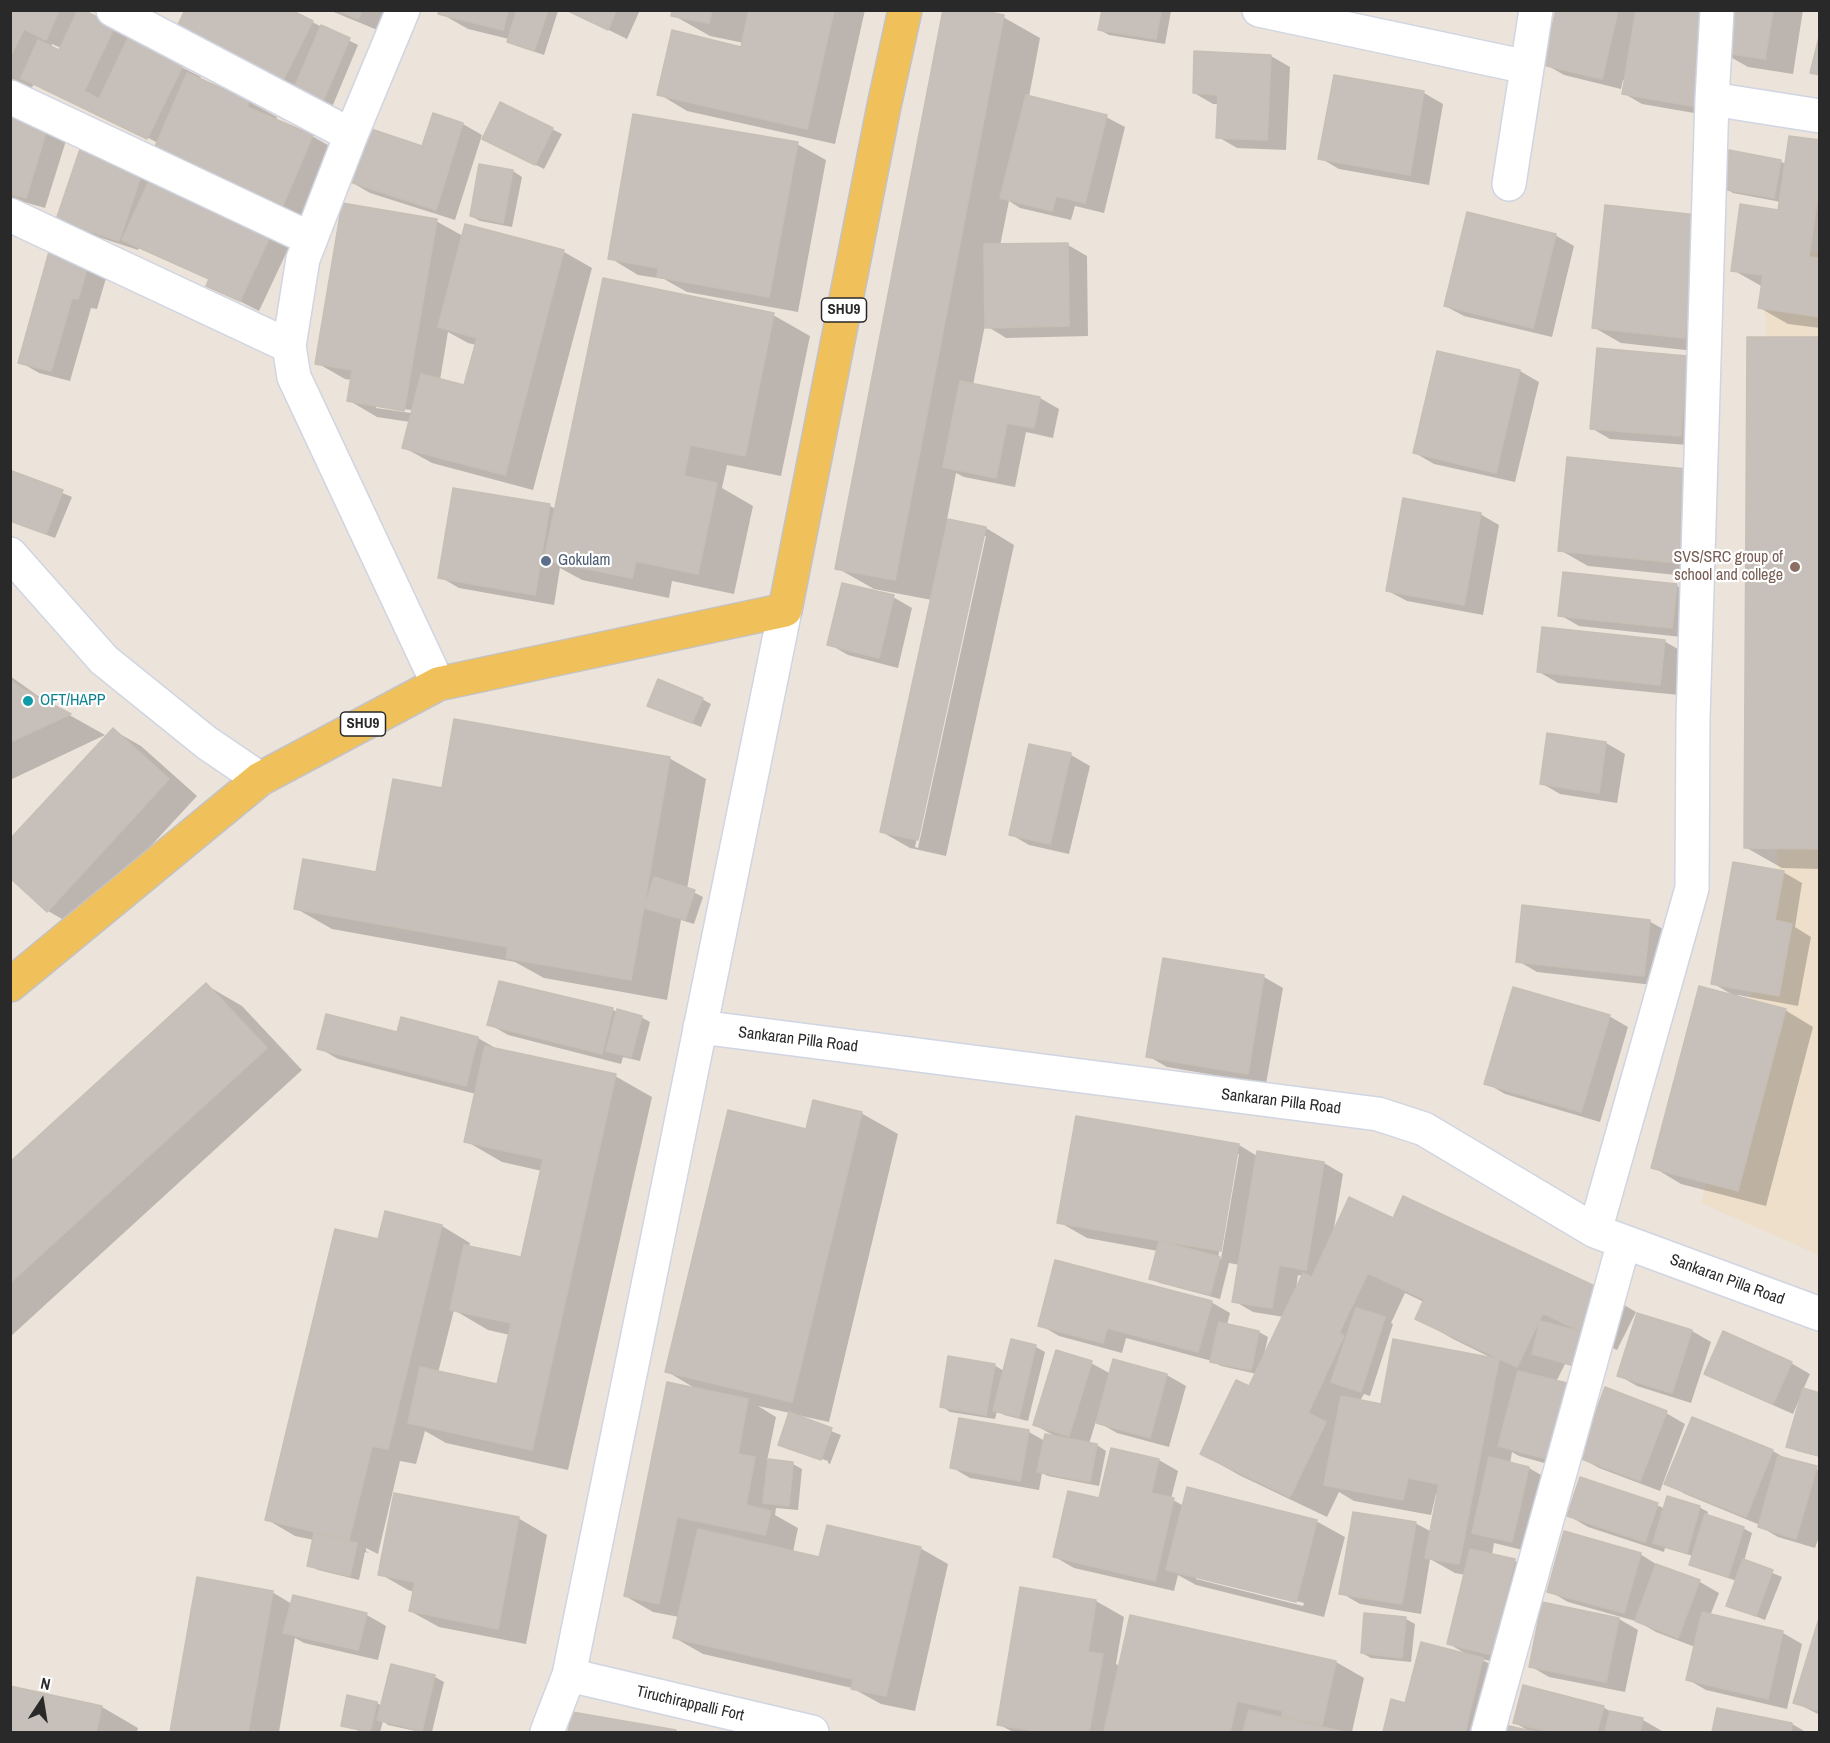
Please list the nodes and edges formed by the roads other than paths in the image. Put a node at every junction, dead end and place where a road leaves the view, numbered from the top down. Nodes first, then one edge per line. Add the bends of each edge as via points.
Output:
1 (113, 10) edge
2 (404, 10) edge
3 (905, 10) edge
4 (1259, 10) edge
5 (1536, 10) edge
6 (1717, 10) edge
7 (1527, 68) junction
8 (10, 97) edge
9 (1712, 99) junction
10 (1820, 116) edge
11 (351, 135) junction
12 (1509, 184) dead end
13 (10, 215) edge
14 (310, 239) junction
15 (290, 346) junction
16 (10, 554) edge
17 (785, 610) junction
18 (438, 684) junction
19 (260, 778) junction
20 (10, 985) edge
21 (700, 1027) junction
22 (1609, 1236) junction
23 (1820, 1314) edge
24 (569, 1674) junction
25 (547, 1732) edge
26 (812, 1732) edge
27 (1488, 1732) edge

1 - 11 street
2 - 11 street
3 - 17 main road, SHU9
4 - 7 street
5 - 7 street
6 - 9 street
7 - 12 street
8 - 14 street
9 - 10 street
9 - 22 street via 1692,888
11 - 14 street
13 - 15 street
14 - 15 street via 303,259
15 - 18 street via 294,377
16 - 19 street via 105,660 207,743
17 - 18 main road, SHU9
17 - 21 street
18 - 19 main road, SHU9
19 - 20 main road, SHU9
21 - 22 street, Sankaran Pilla Road via 1378,1114 1424,1129
21 - 24 street
22 - 23 street, Sankaran Pilla Road
22 - 27 street
24 - 25 street
24 - 26 street, Tiruchirappalli Fort

